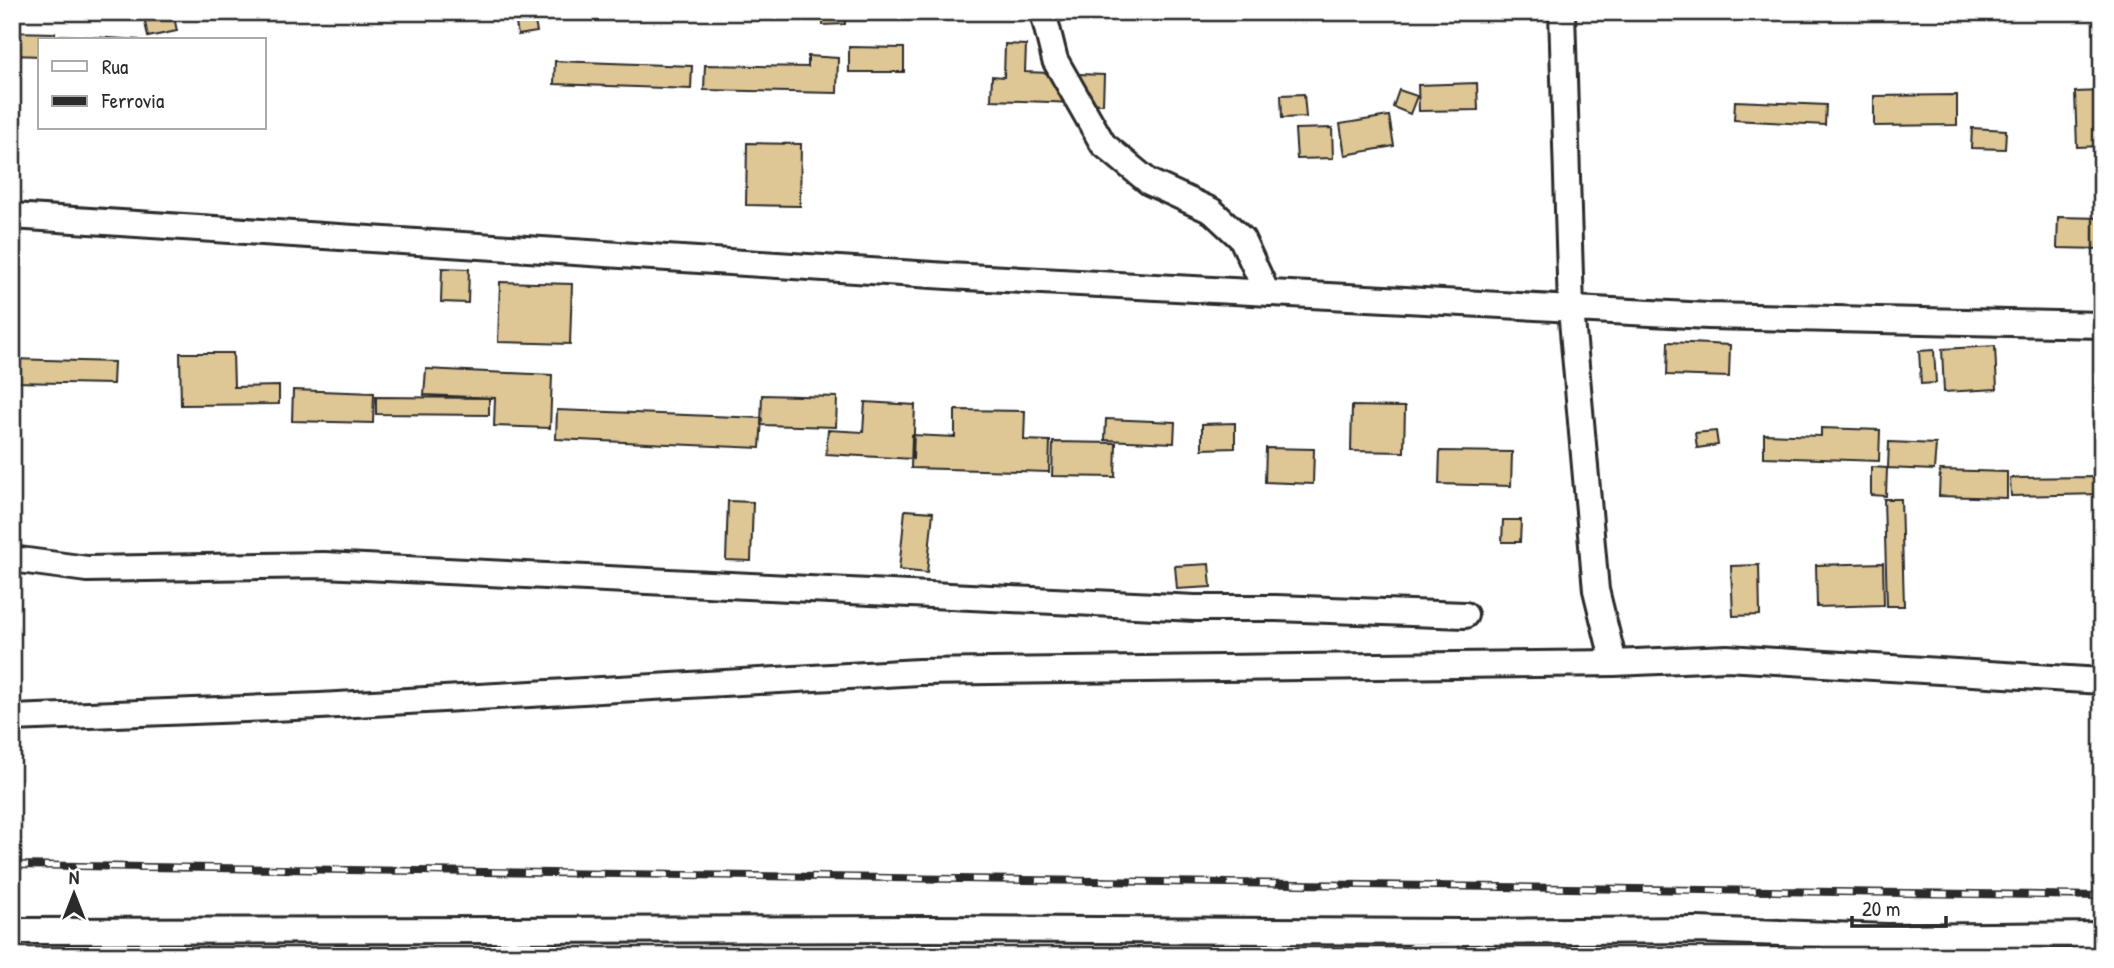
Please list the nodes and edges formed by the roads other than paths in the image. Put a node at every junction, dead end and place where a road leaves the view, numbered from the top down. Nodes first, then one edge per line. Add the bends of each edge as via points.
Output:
1 (1043, 12) edge
2 (1562, 12) edge
3 (12, 216) edge
4 (1267, 293) junction
5 (1571, 309) junction
6 (2102, 325) edge
7 (12, 559) edge
8 (1465, 615) dead end
9 (1614, 663) junction
10 (2102, 681) edge
11 (12, 718) edge
12 (12, 930) edge
13 (1461, 932) junction
14 (1816, 934) junction
15 (2102, 936) edge
16 (1415, 956) edge
17 (1869, 956) edge

1 - 4 street via 1055,60 1103,144 1149,182 1212,211 1242,239
2 - 5 street
3 - 4 street
4 - 5 street
5 - 6 street
5 - 9 street via 1596,590
7 - 8 street via 87,569 324,565 1195,608
9 - 10 street via 1727,658
9 - 11 street via 919,672 320,706
12 - 13 street
13 - 14 street
13 - 16 street
14 - 15 street
14 - 17 street

